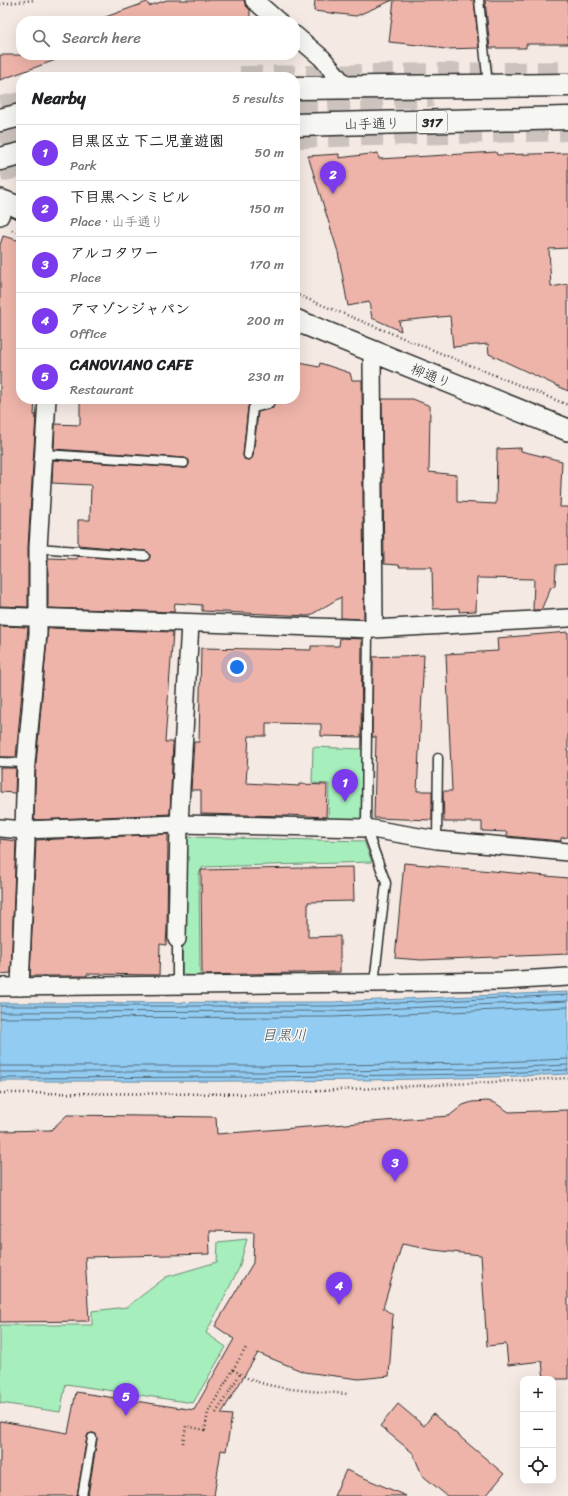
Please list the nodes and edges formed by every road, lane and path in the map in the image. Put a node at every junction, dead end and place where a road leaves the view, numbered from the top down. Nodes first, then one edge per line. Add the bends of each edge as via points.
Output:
1 (34, 0) edge
2 (254, 0) edge
3 (479, 0) edge
4 (0, 4) edge
5 (272, 16) edge
6 (300, 39) edge
7 (568, 84) edge
8 (488, 85) junction
9 (300, 88) edge
10 (347, 88) junction
11 (16, 116) edge
12 (568, 118) edge
13 (0, 120) edge
14 (300, 126) edge
15 (16, 155) edge
16 (0, 159) edge
17 (300, 296) edge
18 (300, 322) edge
19 (372, 352) junction
20 (47, 404) edge
21 (269, 404) edge
22 (568, 405) edge
23 (568, 430) edge
24 (44, 454) junction
25 (248, 455) dead end
26 (184, 463) dead end
27 (38, 548) junction
28 (145, 556) dead end
29 (0, 616) edge
30 (38, 618) junction
31 (568, 618) edge
32 (190, 623) junction
33 (371, 629) junction
34 (438, 758) dead end
35 (0, 762) edge
36 (26, 763) junction
37 (179, 824) junction
38 (0, 828) edge
39 (366, 828) junction
40 (24, 830) junction
41 (436, 840) junction
42 (568, 852) edge
43 (177, 940) joint
44 (568, 977) edge
45 (177, 978) dead end
46 (374, 983) junction
47 (0, 987) edge
48 (20, 987) junction
49 (568, 1078) edge
50 (0, 1093) edge
51 (247, 1346) dead end
52 (233, 1370) junction
53 (240, 1374) junction
54 (348, 1394) dead end
55 (216, 1413) dead end
56 (92, 1438) dead end
57 (183, 1443) dead end
58 (82, 1496) edge

1 - 4 path
2 - 5 street
3 - 8 lane
6 - 10 street via 322,58
7 - 8 main road
8 - 10 main road
9 - 10 main road
11 - 13 main road
12 - 14 main road, 山手通り / 317
15 - 16 main road
17 - 22 path
18 - 19 street, 柳通り
19 - 23 street, 柳通り
19 - 33 street
20 - 24 street
21 - 25 lane via 253,408
24 - 26 lane
24 - 27 street
27 - 28 lane
27 - 30 street
29 - 30 street
30 - 32 street
30 - 36 street
31 - 33 street
32 - 33 street
32 - 37 street
33 - 39 lane
34 - 41 lane
35 - 36 lane
36 - 40 street
37 - 39 street
37 - 40 street
37 - 43 street
38 - 40 street
39 - 41 street
39 - 46 lane via 386,883
40 - 48 street via 26,840
41 - 42 street
43 - 45 lane
44 - 46 street
46 - 48 street
47 - 48 street
49 - 50 path via 261,1094
51 - 52 path
52 - 53 path
52 - 57 path via 208,1412 205,1430 186,1426
53 - 54 path via 252,1380 286,1388
53 - 55 path
56 - 58 lane

